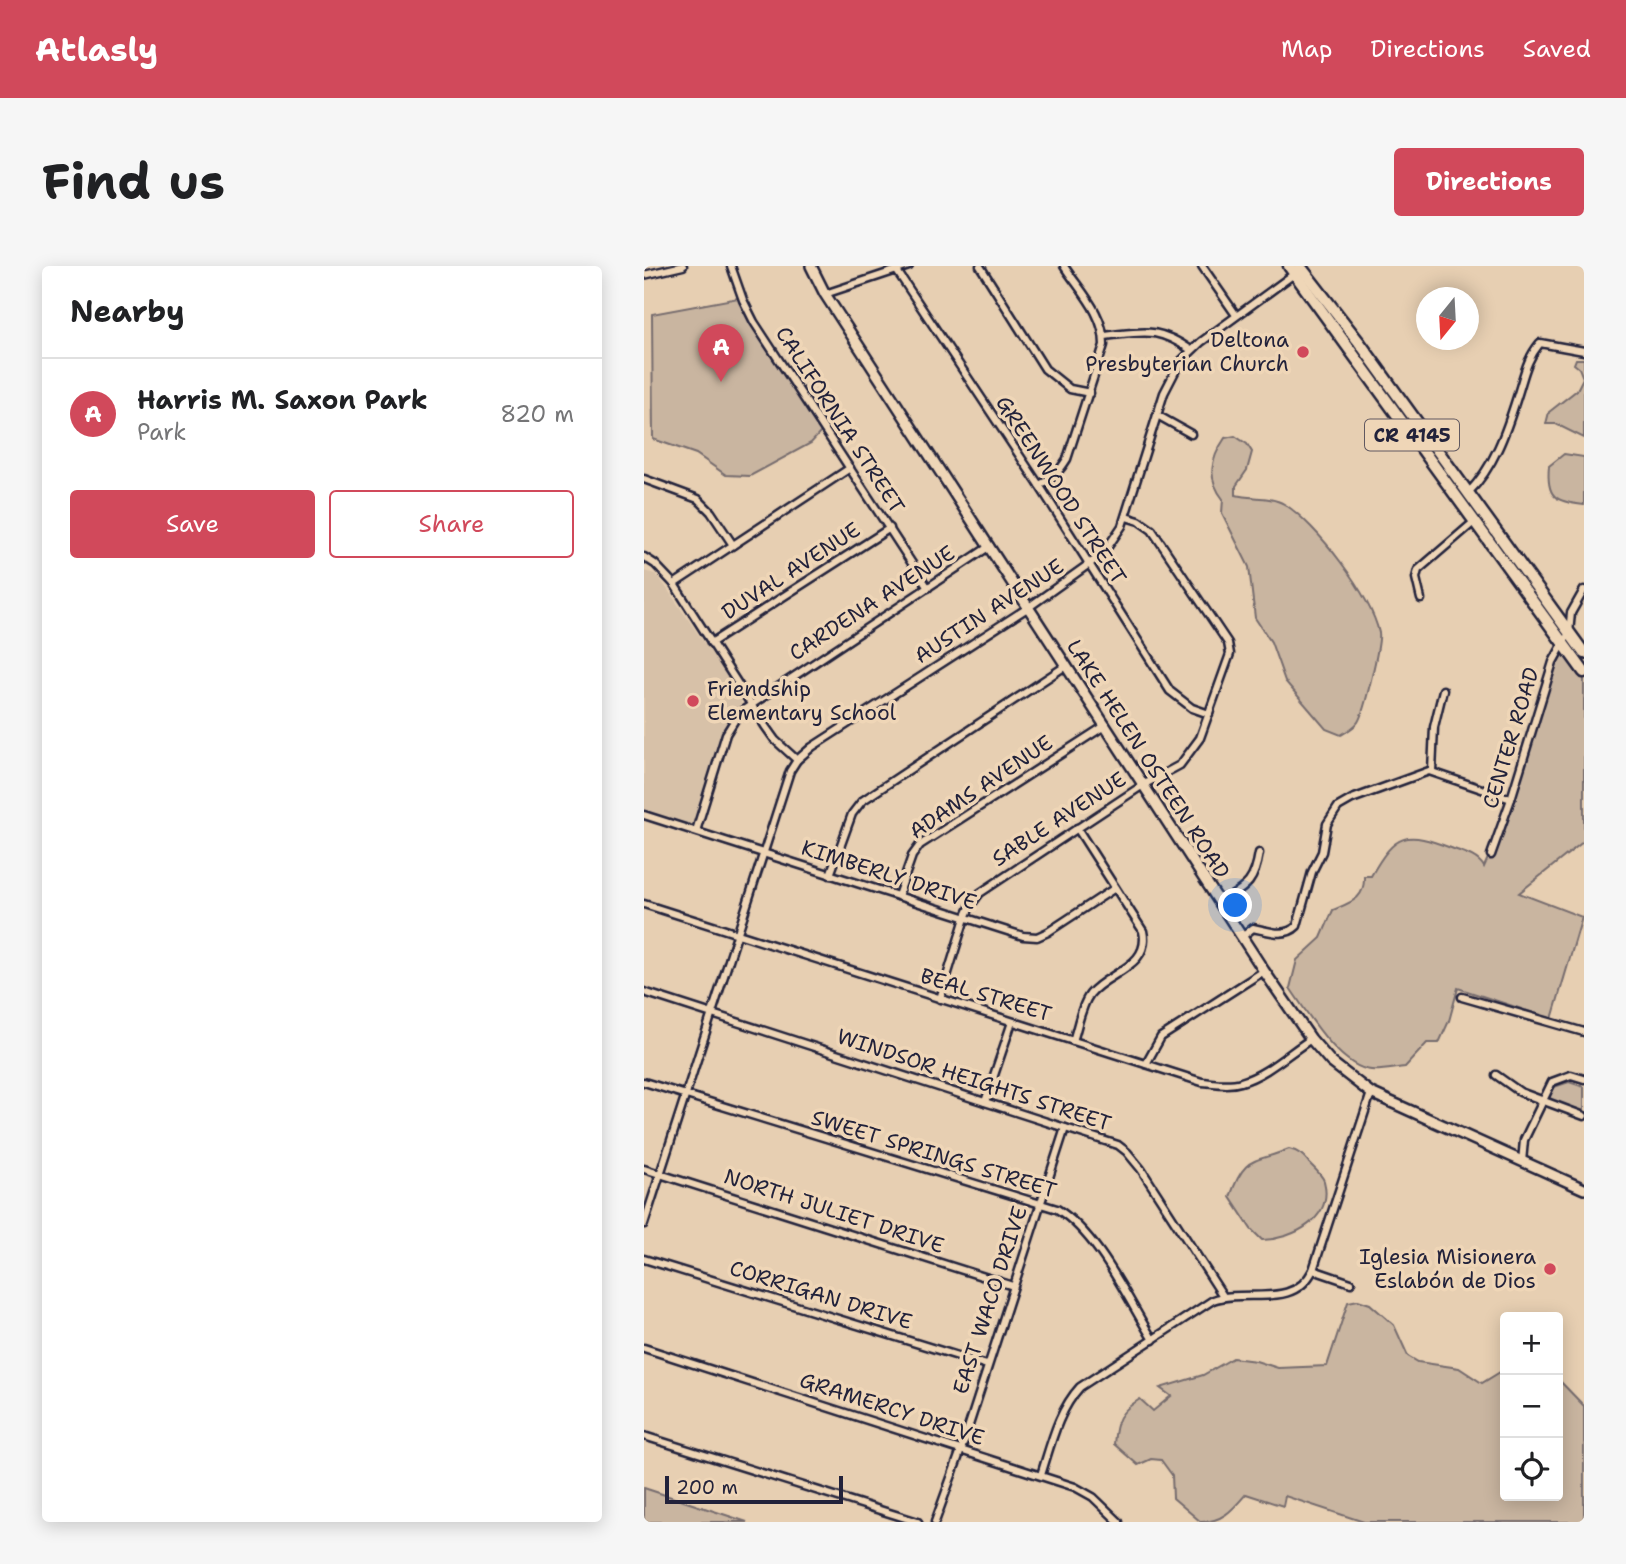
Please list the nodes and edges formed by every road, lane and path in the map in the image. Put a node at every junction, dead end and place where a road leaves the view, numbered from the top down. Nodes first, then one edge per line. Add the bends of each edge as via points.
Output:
1 (683, 266) edge
2 (732, 266) edge
3 (811, 266) edge
4 (909, 266) edge
5 (979, 266) edge
6 (1075, 266) edge
7 (1202, 266) edge
8 (1066, 268) edge
9 (1298, 268) edge
10 (897, 271) junction
11 (644, 275) edge
12 (825, 294) junction
13 (1236, 315) junction
14 (1104, 336) junction
15 (1191, 350) junction
16 (1584, 351) edge
17 (1090, 393) junction
18 (1157, 415) junction
19 (1191, 434) dead end
20 (850, 468) junction
21 (644, 479) edge
22 (1039, 485) junction
23 (1468, 493) junction
24 (1126, 517) junction
25 (1475, 521) junction
26 (890, 528) junction
27 (733, 545) junction
28 (990, 547) junction
29 (644, 557) edge
30 (1089, 566) junction
31 (674, 584) junction
32 (928, 588) junction
33 (1584, 590) edge
34 (1421, 599) dead end
35 (1029, 607) junction
36 (1569, 633) junction
37 (711, 643) junction
38 (1563, 643) junction
39 (1584, 653) edge
40 (1067, 665) junction
41 (1584, 672) edge
42 (1443, 690) dead end
43 (750, 703) junction
44 (1209, 714) junction
45 (1106, 725) junction
46 (797, 760) junction
47 (1432, 771) junction
48 (1143, 785) junction
49 (1511, 799) junction
50 (644, 815) edge
51 (1077, 828) junction
52 (696, 831) junction
53 (764, 853) junction
54 (1259, 853) dead end
55 (1491, 855) dead end
56 (830, 875) junction
57 (1115, 888) junction
58 (898, 896) junction
59 (1220, 903) junction
60 (644, 904) edge
61 (965, 918) junction
62 (738, 934) junction
63 (1242, 937) junction
64 (1264, 971) junction
65 (644, 992) edge
66 (1462, 997) dead end
67 (940, 999) junction
68 (711, 1014) junction
69 (1012, 1022) junction
70 (1584, 1032) edge
71 (1311, 1039) junction
72 (1073, 1041) junction
73 (1146, 1065) junction
74 (1496, 1075) dead end
75 (1584, 1079) edge
76 (644, 1082) edge
77 (1371, 1093) junction
78 (685, 1095) junction
79 (1542, 1101) junction
80 (985, 1102) junction
81 (1584, 1116) edge
82 (1065, 1128) junction
83 (1522, 1162) junction
84 (644, 1169) edge
85 (660, 1174) junction
86 (1584, 1189) edge
87 (1040, 1203) junction
88 (644, 1224) edge
89 (644, 1259) edge
90 (1313, 1270) junction
91 (1351, 1283) dead end
92 (1013, 1286) junction
93 (1223, 1296) junction
94 (1153, 1340) junction
95 (644, 1348) edge
96 (987, 1365) junction
97 (644, 1436) edge
98 (961, 1450) junction
99 (1041, 1475) junction
100 (918, 1522) edge
101 (935, 1522) edge
102 (1119, 1522) edge

1 - 11 street
2 - 20 street, CALIFORNIA STREET via 754,321
3 - 12 street, LAKE HELEN OSTEEN ROAD
4 - 10 street
5 - 17 street via 1045,369 1070,389
6 - 8 street
7 - 13 street
8 - 14 street via 1097,312
9 - 13 street, AUSTIN AVENUE
9 - 23 main road, CR 4145
9 - 25 main road, CR 4145
10 - 12 street
10 - 22 street, GREENWOOD STREET
12 - 28 street, LAKE HELEN OSTEEN ROAD
13 - 15 street, AUSTIN AVENUE
14 - 15 street via 1163,333
14 - 17 street
15 - 18 street, AUSTIN AVENUE via 1170,380
16 - 23 street via 1540,343 1529,356 1496,454 1484,477
17 - 22 street via 1066,459 1055,475
18 - 19 street
18 - 24 street, AUSTIN AVENUE
20 - 26 street, CALIFORNIA STREET
20 - 27 street
21 - 27 street via 698,499
22 - 30 street, GREENWOOD STREET
23 - 36 main road, CR 4145
24 - 30 street, AUSTIN AVENUE via 1111,544
24 - 44 street, SABLE AVENUE via 1152,530 1227,643 1230,654
25 - 34 street via 1418,570
25 - 38 main road, CR 4145
26 - 32 street, CALIFORNIA STREET
26 - 37 street, DUVAL AVENUE
27 - 31 street
28 - 32 street, CARDENA AVENUE
28 - 35 street, LAKE HELEN OSTEEN ROAD
29 - 31 street
30 - 35 street, AUSTIN AVENUE
30 - 44 street, GREENWOOD STREET via 1170,691
31 - 37 street
32 - 43 street, CARDENA AVENUE
33 - 36 street, CENTER ROAD via 1571,613
35 - 40 street, LAKE HELEN OSTEEN ROAD
35 - 46 street, AUSTIN AVENUE
36 - 38 street, CENTER ROAD
36 - 39 main road, CR 4145
37 - 43 street
38 - 41 main road, CR 4145
38 - 49 street, CENTER ROAD
40 - 45 street, LAKE HELEN OSTEEN ROAD
40 - 56 street via 862,801 852,814
42 - 47 street via 1434,727
43 - 46 street via 775,740
43 - 52 street, CARDENA AVENUE via 726,734
44 - 48 street, SABLE AVENUE via 1200,738 1180,765
45 - 48 street, LAKE HELEN OSTEEN ROAD
45 - 58 street, ADAMS AVENUE via 920,845
46 - 53 street, AUSTIN AVENUE
47 - 49 street
47 - 63 street via 1338,807 1324,834 1297,926 1279,933 1253,928
48 - 51 street, SABLE AVENUE
48 - 59 street, LAKE HELEN OSTEEN ROAD
49 - 55 street, CENTER ROAD
50 - 52 street, KIMBERLY DRIVE
51 - 57 street
51 - 61 street, SABLE AVENUE via 980,893
52 - 53 street, KIMBERLY DRIVE
53 - 56 street, KIMBERLY DRIVE
53 - 62 street, AUSTIN AVENUE
54 - 59 street via 1251,883
56 - 58 street, KIMBERLY DRIVE
57 - 61 street, KIMBERLY DRIVE via 1037,937
57 - 72 street via 1143,931 1142,954 1087,997
58 - 61 street, KIMBERLY DRIVE
59 - 63 street, LAKE HELEN OSTEEN ROAD
60 - 62 street, BEAL STREET
61 - 67 street, SABLE AVENUE
62 - 67 street, BEAL STREET
62 - 68 street, AUSTIN AVENUE
63 - 64 street, LAKE HELEN OSTEEN ROAD
64 - 71 street, LAKE HELEN OSTEEN ROAD
64 - 73 street via 1161,1037
65 - 68 street, WINDSOR HEIGHTS STREET
66 - 70 street
67 - 69 street, BEAL STREET
68 - 78 street, AUSTIN AVENUE
68 - 80 street, WINDSOR HEIGHTS STREET
69 - 72 street, BEAL STREET
69 - 80 street
71 - 73 street, BEAL STREET via 1239,1083 1202,1082
71 - 77 street, LAKE HELEN OSTEEN ROAD via 1331,1062
72 - 73 street, BEAL STREET
74 - 79 street
75 - 79 street via 1571,1075 1552,1082
76 - 78 street, SWEET SPRINGS STREET
77 - 83 street, LAKE HELEN OSTEEN ROAD
77 - 90 street
78 - 85 street, AUSTIN AVENUE
78 - 87 street, SWEET SPRINGS STREET
79 - 81 street
79 - 83 street via 1524,1140
80 - 82 street, WINDSOR HEIGHTS STREET
82 - 87 street, EAST WACO DRIVE
82 - 93 street, WINDSOR HEIGHTS STREET via 1106,1140 1127,1153
83 - 86 street, LAKE HELEN OSTEEN ROAD
84 - 85 street, NORTH JULIET DRIVE
85 - 88 street, AUSTIN AVENUE
85 - 92 street, NORTH JULIET DRIVE
87 - 92 street, EAST WACO DRIVE
87 - 94 street, SWEET SPRINGS STREET via 1073,1219 1090,1237
89 - 96 street, CORRIGAN DRIVE
90 - 91 street
90 - 93 street via 1295,1291 1282,1296
92 - 96 street, EAST WACO DRIVE
93 - 94 street
94 - 99 street via 1080,1387 1067,1401
95 - 98 street, GRAMERCY DRIVE
96 - 98 street, EAST WACO DRIVE
97 - 100 street
98 - 99 street, GRAMERCY DRIVE
98 - 101 street, EAST WACO DRIVE
99 - 102 street, GRAMERCY DRIVE via 1093,1497

